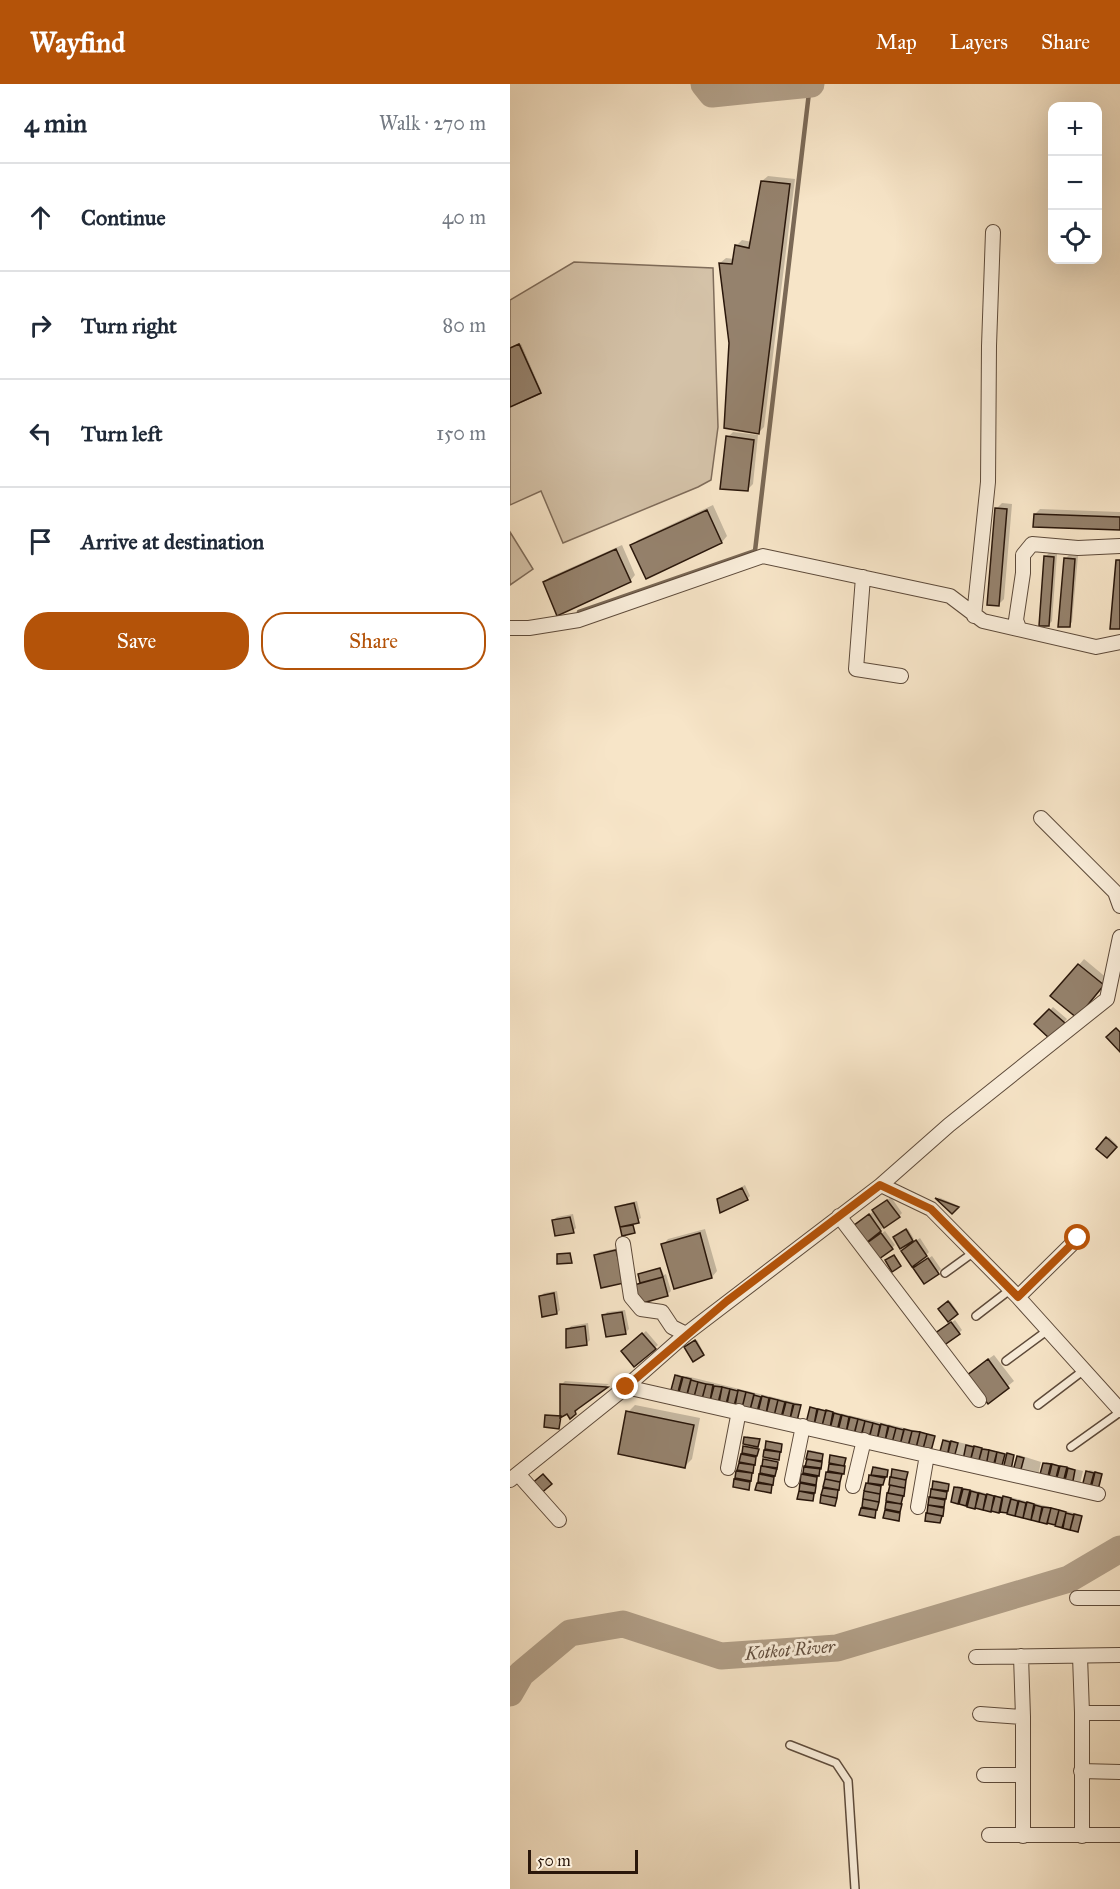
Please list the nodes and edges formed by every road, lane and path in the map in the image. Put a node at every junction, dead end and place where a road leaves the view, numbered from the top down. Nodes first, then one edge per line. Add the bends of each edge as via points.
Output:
1 (993, 232) dead end
2 (1120, 546) edge
3 (863, 578) junction
4 (974, 616) junction
5 (510, 628) edge
6 (1018, 628) junction
7 (1120, 642) edge
8 (900, 676) dead end
9 (1041, 818) dead end
10 (1120, 906) edge
11 (1120, 937) edge
12 (880, 1185) junction
13 (839, 1216) junction
14 (1078, 1238) dead end
15 (623, 1244) dead end
16 (974, 1252) junction
17 (945, 1273) dead end
18 (1014, 1293) junction
19 (976, 1316) dead end
20 (1048, 1330) junction
21 (686, 1334) junction
22 (1006, 1361) dead end
23 (1084, 1370) junction
24 (626, 1387) junction
25 (979, 1400) dead end
26 (1038, 1405) dead end
27 (1120, 1411) edge
28 (739, 1412) junction
29 (803, 1426) junction
30 (864, 1440) junction
31 (1071, 1447) dead end
32 (927, 1455) junction
33 (728, 1468) dead end
34 (514, 1477) edge
35 (792, 1480) dead end
36 (853, 1486) dead end
37 (1098, 1494) dead end
38 (918, 1507) dead end
39 (559, 1520) dead end
40 (1077, 1598) dead end
41 (1120, 1598) edge
42 (1120, 1655) edge
43 (1021, 1656) junction
44 (1080, 1656) junction
45 (976, 1657) dead end
46 (1082, 1713) junction
47 (1120, 1713) edge
48 (980, 1714) dead end
49 (1023, 1717) junction
50 (790, 1745) dead end
51 (1081, 1771) junction
52 (1120, 1772) edge
53 (984, 1774) dead end
54 (1023, 1775) junction
55 (989, 1835) dead end
56 (1120, 1835) edge
57 (1023, 1836) junction
58 (1082, 1836) junction
59 (855, 1889) edge

1 - 4 street via 988,482
2 - 6 street via 1032,544 1023,555
3 - 4 street via 950,596
3 - 5 street via 763,556 579,620
3 - 8 street via 856,669
4 - 6 street
6 - 7 street via 1096,647
9 - 10 street via 1115,892
11 - 12 street via 1107,999
12 - 13 street
12 - 16 street via 931,1209
13 - 21 street
13 - 25 street
14 - 18 street
15 - 21 street via 631,1297 641,1309 662,1312 672,1327
16 - 17 lane
16 - 18 street
18 - 19 lane
18 - 20 street
20 - 22 lane
20 - 23 street
21 - 24 street
23 - 26 lane
23 - 27 street
24 - 28 street
24 - 34 street
27 - 31 lane
28 - 29 street
28 - 33 street
29 - 30 street
29 - 35 street
30 - 32 street
30 - 36 street
32 - 37 street
32 - 38 street
34 - 39 street
40 - 41 street
42 - 44 street
43 - 44 street
43 - 45 street
43 - 49 street
44 - 46 street
46 - 47 street
46 - 51 street
48 - 49 street
49 - 54 street
50 - 59 lane via 836,1763 848,1781
51 - 52 street
51 - 58 street
53 - 54 street
54 - 57 street
55 - 57 street
56 - 58 street
57 - 58 street

